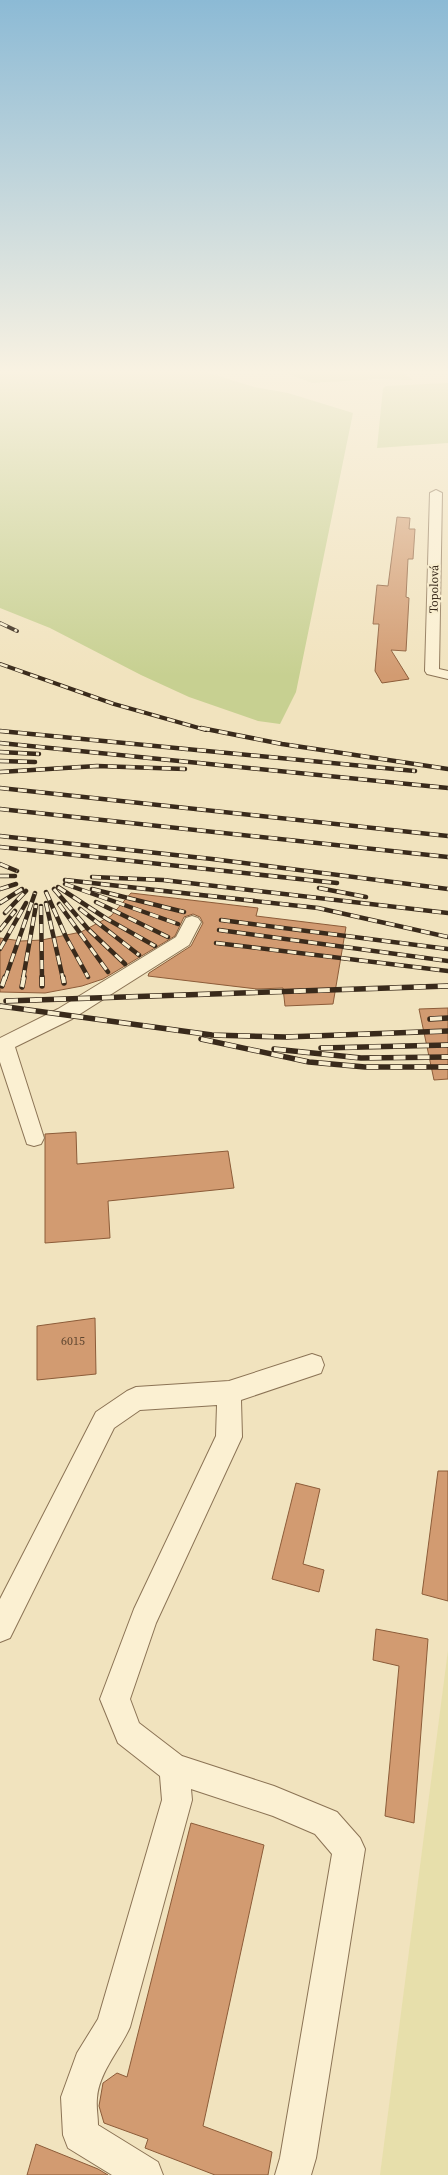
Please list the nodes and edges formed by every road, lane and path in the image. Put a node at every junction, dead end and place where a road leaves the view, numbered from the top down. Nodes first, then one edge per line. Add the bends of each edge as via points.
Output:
1 (436, 493) dead end
2 (442, 507) edge
3 (448, 675) edge
4 (192, 922) dead end
5 (2, 1045) edge
6 (34, 1138) dead end
7 (312, 1365) dead end
8 (229, 1393) junction
9 (0, 1628) edge
10 (174, 1768) junction
11 (145, 2175) edge
12 (293, 2175) edge

1 - 2 street, Topolová
2 - 3 street, Topolová via 432,671
4 - 5 street via 183,941 65,1014
5 - 6 street
7 - 8 street
8 - 9 street via 136,1400 104,1420
8 - 10 street via 229,1437 144,1619 115,1698 128,1733
10 - 11 street via 177,1800 113,2027 89,2066 79,2096 81,2135
10 - 12 street via 274,1801 326,1823 349,1849

